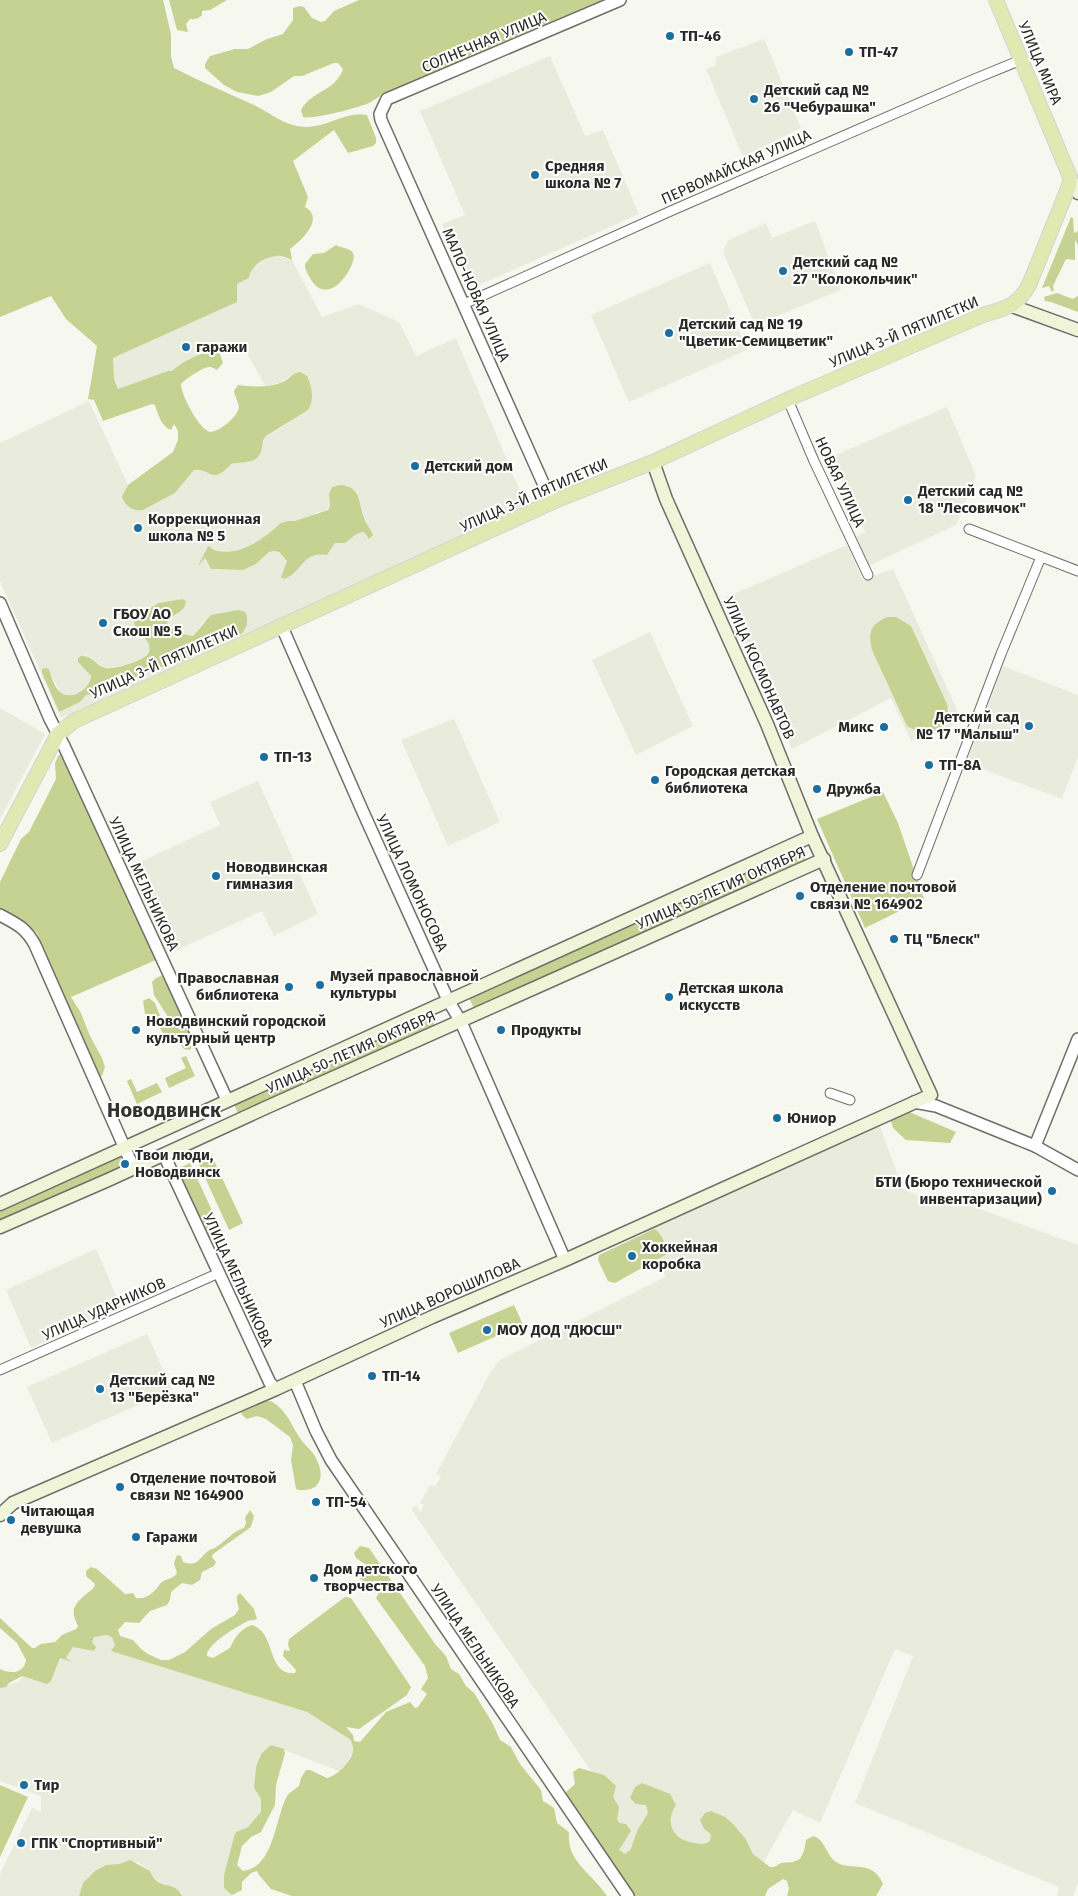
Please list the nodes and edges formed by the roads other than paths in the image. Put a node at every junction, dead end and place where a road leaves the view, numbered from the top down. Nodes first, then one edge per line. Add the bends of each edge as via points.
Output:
1 (620, 0) edge
2 (996, 0) edge
3 (1021, 60) junction
4 (387, 99) joint
5 (1070, 177) junction
6 (1078, 194) edge
7 (464, 304) junction
8 (1012, 306) junction
9 (1078, 330) edge
10 (788, 400) junction
11 (653, 462) junction
12 (552, 502) junction
13 (969, 530) dead end
14 (1041, 558) junction
15 (1078, 571) edge
16 (868, 575) dead end
17 (0, 603) edge
18 (282, 627) junction
19 (58, 734) junction
20 (812, 836) junction
21 (0, 844) edge
22 (824, 859) junction
23 (917, 875) dead end
24 (0, 915) edge
25 (448, 1000) junction
26 (461, 1022) junction
27 (1078, 1039) edge
28 (830, 1093) dead end
29 (227, 1100) junction
30 (850, 1100) dead end
31 (934, 1100) junction
32 (1035, 1146) junction
33 (124, 1147) junction
34 (164, 1155) junction
35 (134, 1169) junction
36 (1078, 1170) edge
37 (0, 1204) edge
38 (0, 1227) edge
39 (565, 1260) junction
40 (219, 1273) junction
41 (0, 1370) edge
42 (295, 1381) junction
43 (276, 1389) junction
44 (0, 1515) edge
45 (628, 1896) edge

1 - 4 street, СОЛНЕЧНАЯ УЛИЦА
2 - 3 main road, УЛИЦА МИРА
3 - 5 main road, УЛИЦА МИРА
3 - 7 street, ПЕРВОМАЙСКАЯ УЛИЦА
4 - 7 street, МАЛО-НОВАЯ УЛИЦА via 380,114 381,120
5 - 6 main road, УЛИЦА МИРА
5 - 8 main road via 1029,285
7 - 12 street, МАЛО-НОВАЯ УЛИЦА
8 - 9 main road
8 - 10 main road, УЛИЦА 3-Й ПЯТИЛЕТКИ via 983,315
10 - 11 main road, УЛИЦА 3-Й ПЯТИЛЕТКИ
10 - 16 street, НОВАЯ УЛИЦА
11 - 12 main road, УЛИЦА 3-Й ПЯТИЛЕТКИ
11 - 20 main road, УЛИЦА КОСМОНАВТОВ via 666,499 767,724
12 - 18 main road, УЛИЦА 3-Й ПЯТИЛЕТКИ
13 - 14 street
14 - 15 street
14 - 23 street
17 - 19 street, УЛИЦА МЕЛЬНИКОВА
18 - 19 main road, УЛИЦА 3-Й ПЯТИЛЕТКИ via 74,721
18 - 25 street, УЛИЦА ЛОМОНОСОВА
19 - 21 main road, УЛИЦА 3-Й ПЯТИЛЕТКИ
19 - 29 street, УЛИЦА МЕЛЬНИКОВА
20 - 22 main road, УЛИЦА КОСМОНАВТОВ
20 - 25 main road, УЛИЦА 50-ЛЕТИЯ ОКТЯБРЯ
22 - 26 main road, УЛИЦА 50-ЛЕТИЯ ОКТЯБРЯ
22 - 31 main road, УЛИЦА КОСМОНАВТОВ
24 - 33 street via 29,933
25 - 26 street, УЛИЦА ЛОМОНОСОВА
25 - 29 main road, УЛИЦА 50-ЛЕТИЯ ОКТЯБРЯ
26 - 34 main road, УЛИЦА 50-ЛЕТИЯ ОКТЯБРЯ
26 - 39 street, УЛИЦА ЛОМОНОСОВА
27 - 32 street
28 - 30 street
29 - 33 main road, УЛИЦА 50-ЛЕТИЯ ОКТЯБРЯ
31 - 32 street
31 - 39 main road, УЛИЦА ВОРОШИЛОВА via 914,1102
32 - 36 street
33 - 35 street
33 - 37 main road, УЛИЦА 50-ЛЕТИЯ ОКТЯБРЯ
34 - 35 main road, УЛИЦА 50-ЛЕТИЯ ОКТЯБРЯ
34 - 40 street, УЛИЦА МЕЛЬНИКОВА
35 - 38 main road, УЛИЦА 50-ЛЕТИЯ ОКТЯБРЯ
39 - 42 main road, УЛИЦА ВОРОШИЛОВА
40 - 41 street, УЛИЦА УДАРНИКОВ
40 - 43 street, УЛИЦА МЕЛЬНИКОВА via 270,1383
42 - 43 main road, УЛИЦА ВОРОШИЛОВА
42 - 45 street, УЛИЦА МЕЛЬНИКОВА via 331,1460
43 - 44 main road, УЛИЦА ВОРОШИЛОВА via 13,1503

